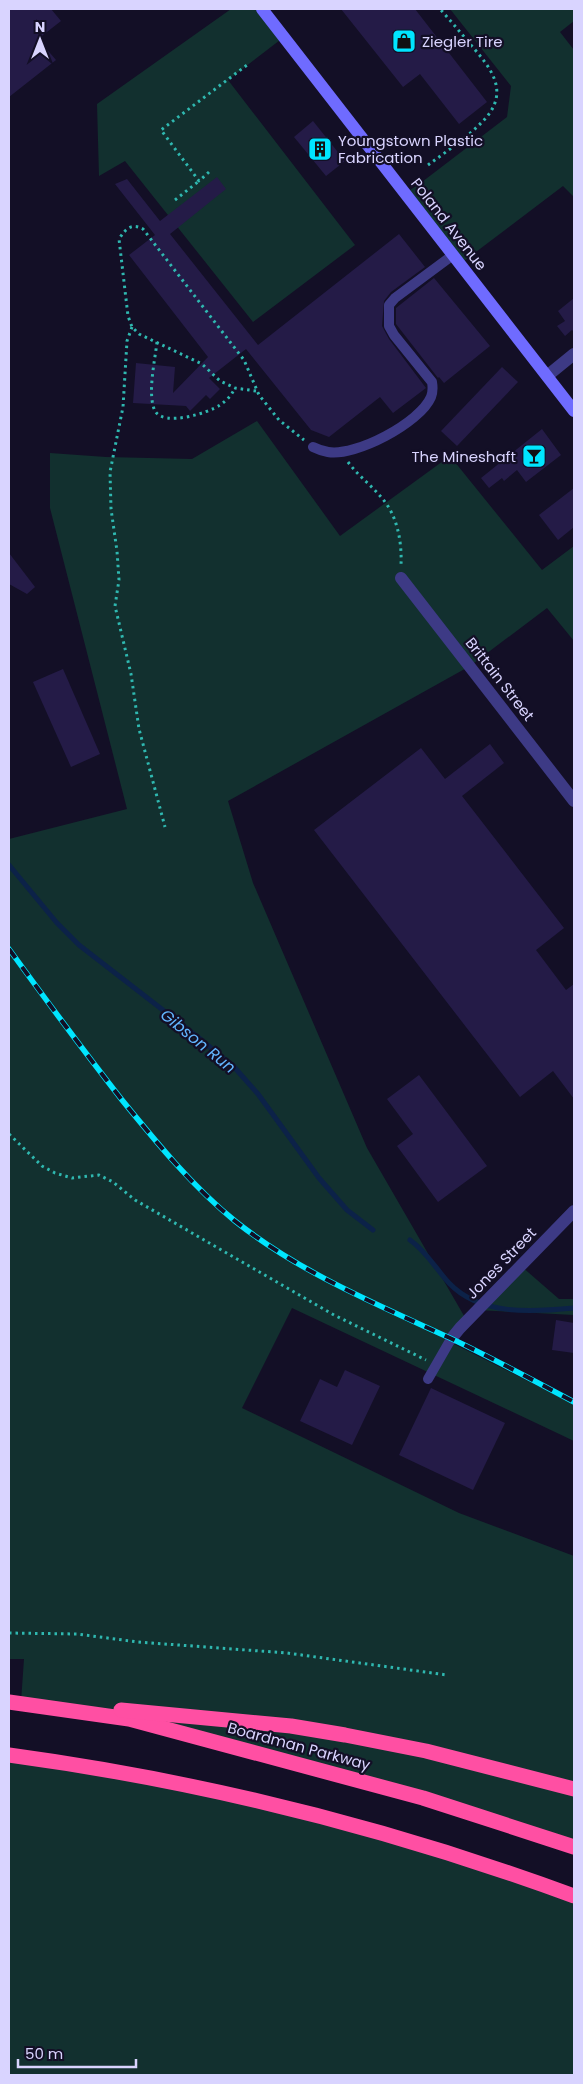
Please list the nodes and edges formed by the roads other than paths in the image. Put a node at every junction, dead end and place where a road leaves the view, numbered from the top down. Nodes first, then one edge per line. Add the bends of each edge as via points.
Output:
1 (262, 9) edge
2 (453, 255) junction
3 (574, 354) edge
4 (547, 376) junction
5 (574, 411) edge
6 (313, 447) road end
7 (401, 578) road end
8 (574, 801) edge
9 (574, 1211) edge
10 (452, 1339) joint
11 (428, 1379) dead end
12 (9, 1702) edge
13 (9, 1755) edge
14 (574, 1789) edge
15 (574, 1847) edge
16 (574, 1896) edge

1 - 2 main road, Poland Avenue
2 - 4 main road, Poland Avenue
2 - 6 lane via 389,305 389,326 432,382 431,399 422,410 381,439 344,452 328,453
3 - 4 street
4 - 5 main road, Poland Avenue
7 - 8 street, Brittain Street
9 - 10 street, Jones Street
10 - 11 lane
12 - 14 highway via 291,1726 426,1751
12 - 15 highway, Boardman Parkway via 128,1719 423,1798
13 - 16 highway via 110,1771 281,1807 386,1835

